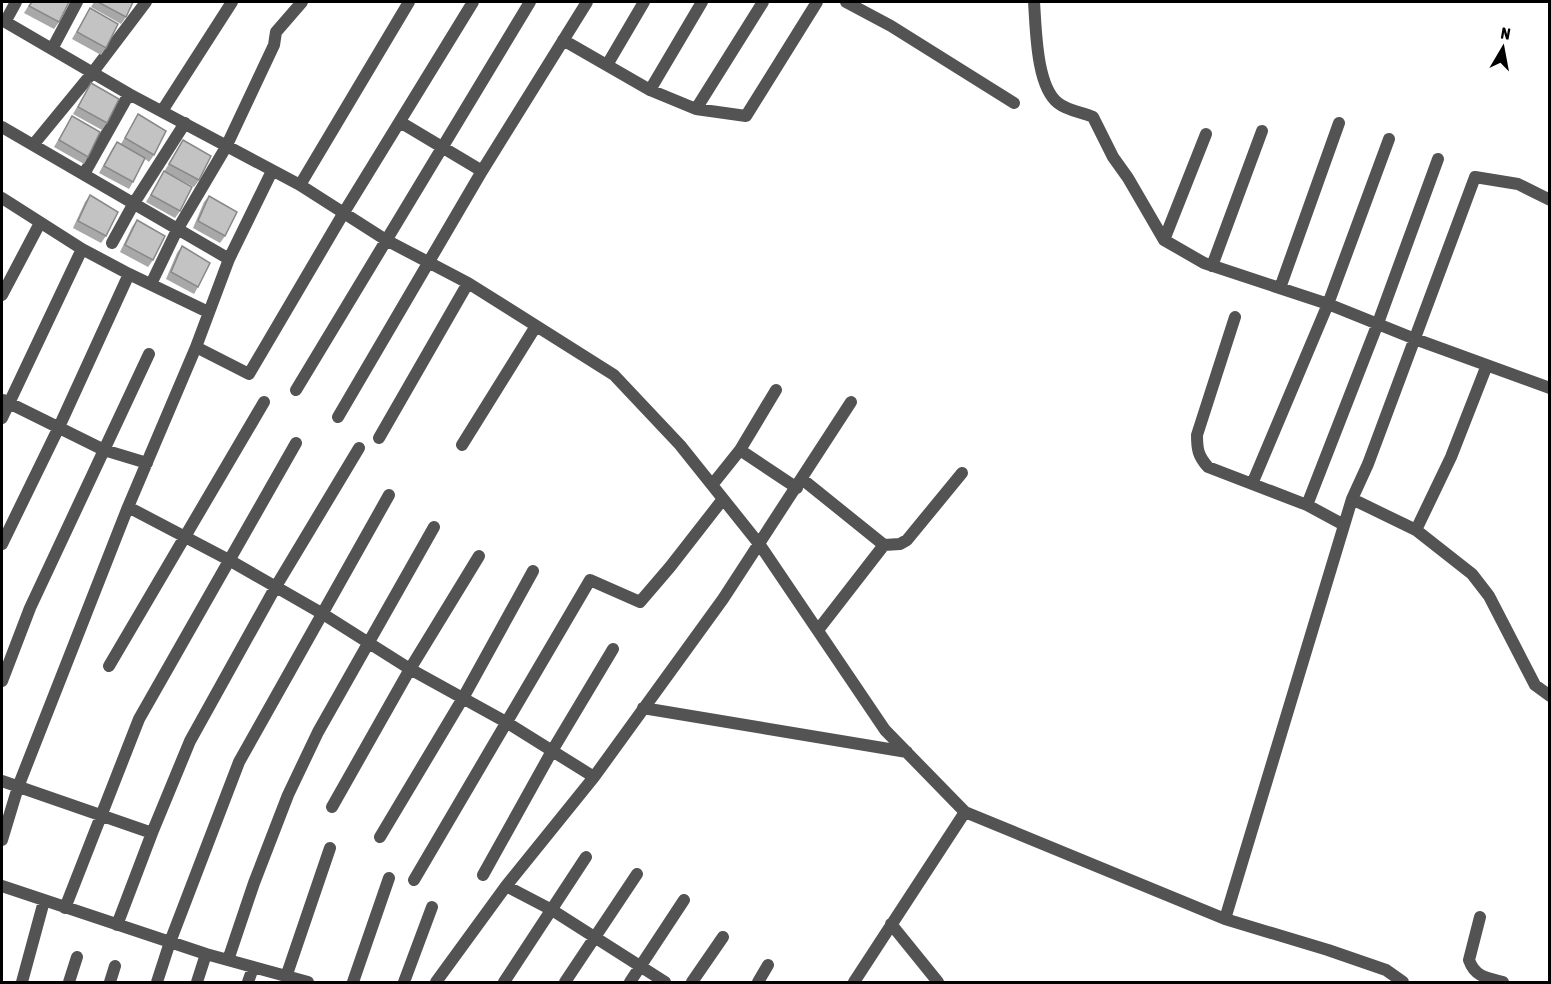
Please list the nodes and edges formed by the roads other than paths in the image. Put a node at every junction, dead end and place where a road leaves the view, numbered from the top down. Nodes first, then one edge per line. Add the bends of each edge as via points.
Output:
1 (16, 2) edge
2 (77, 2) edge
3 (146, 2) edge
4 (232, 2) edge
5 (302, 2) edge
6 (409, 2) edge
7 (472, 2) edge
8 (530, 2) edge
9 (586, 2) edge
10 (644, 2) edge
11 (702, 2) edge
12 (763, 2) edge
13 (817, 2) edge
14 (846, 2) edge
15 (1034, 2) edge
16 (3, 21) edge
17 (563, 39) junction
18 (52, 49) junction
19 (607, 65) junction
20 (93, 72) junction
21 (650, 90) junction
22 (129, 94) junction
23 (1014, 103) dead end
24 (696, 109) junction
25 (162, 111) junction
26 (400, 122) junction
27 (185, 123) junction
28 (1339, 123) dead end
29 (2, 127) edge
30 (1262, 131) dead end
31 (1206, 135) dead end
32 (1389, 139) dead end
33 (33, 145) junction
34 (226, 147) junction
35 (442, 148) junction
36 (1438, 159) dead end
37 (272, 171) junction
38 (482, 171) junction
39 (84, 174) junction
40 (300, 185) junction
41 (2, 198) edge
42 (1550, 200) edge
43 (134, 203) junction
44 (343, 214) junction
45 (40, 223) junction
46 (177, 230) junction
47 (386, 240) junction
48 (1164, 240) junction
49 (112, 243) dead end
50 (82, 249) junction
51 (229, 259) junction
52 (429, 263) junction
53 (1212, 266) junction
54 (129, 274) junction
55 (468, 283) junction
56 (151, 284) junction
57 (1280, 288) junction
58 (2, 295) edge
59 (1328, 304) junction
60 (208, 312) junction
61 (1235, 317) dead end
62 (1378, 323) junction
63 (536, 326) junction
64 (1415, 339) junction
65 (196, 347) junction
66 (149, 354) dead end
67 (1487, 365) junction
68 (1550, 387) edge
69 (296, 390) dead end
70 (776, 390) dead end
71 (5, 401) edge
72 (264, 402) dead end
73 (851, 402) dead end
74 (338, 417) dead end
75 (2, 418) edge
76 (59, 427) junction
77 (380, 438) dead end
78 (296, 443) dead end
79 (462, 445) dead end
80 (359, 448) dead end
81 (104, 450) junction
82 (740, 450) junction
83 (147, 463) junction
84 (962, 474) dead end
85 (800, 483) junction
86 (1252, 484) junction
87 (712, 485) junction
88 (389, 495) dead end
89 (723, 499) junction
90 (1353, 499) junction
91 (1307, 505) junction
92 (128, 507) junction
93 (1344, 525) junction
94 (434, 528) dead end
95 (1416, 530) junction
96 (185, 537) junction
97 (2, 544) edge
98 (760, 545) junction
99 (884, 545) junction
100 (480, 556) dead end
101 (229, 560) junction
102 (533, 571) dead end
103 (276, 588) junction
104 (323, 614) junction
105 (818, 630) junction
106 (369, 642) junction
107 (613, 649) dead end
108 (109, 666) dead end
109 (410, 669) junction
110 (2, 681) edge
111 (1550, 696) edge
112 (463, 698) junction
113 (643, 708) junction
114 (506, 722) junction
115 (552, 751) junction
116 (907, 752) junction
117 (594, 777) junction
118 (2, 781) edge
119 (18, 787) junction
120 (332, 807) dead end
121 (965, 812) junction
122 (102, 816) junction
123 (152, 833) junction
124 (380, 837) dead end
125 (2, 840) edge
126 (330, 848) dead end
127 (586, 857) dead end
128 (637, 874) dead end
129 (483, 875) dead end
130 (389, 878) dead end
131 (414, 880) dead end
132 (2, 886) edge
133 (506, 886) junction
134 (684, 900) dead end
135 (44, 901) junction
136 (432, 906) dead end
137 (65, 908) junction
138 (552, 910) junction
139 (1480, 917) dead end
140 (1225, 919) junction
141 (891, 924) junction
142 (117, 925) junction
143 (723, 937) dead end
144 (596, 938) junction
145 (170, 942) junction
146 (206, 954) junction
147 (77, 957) dead end
148 (228, 960) junction
149 (768, 965) dead end
150 (114, 966) dead end
151 (640, 966) junction
152 (253, 968) junction
153 (286, 978) junction
154 (22, 982) edge
155 (69, 982) edge
156 (110, 982) edge
157 (157, 982) edge
158 (197, 982) edge
159 (248, 982) edge
160 (308, 982) edge
161 (352, 982) edge
162 (404, 982) edge
163 (436, 982) edge
164 (504, 982) edge
165 (566, 982) edge
166 (630, 982) edge
167 (664, 982) edge
168 (692, 982) edge
169 (758, 982) edge
170 (854, 982) edge
171 (937, 982) edge
172 (1403, 982) edge
173 (1503, 982) edge

1 - 16 street
2 - 18 street
3 - 20 street
4 - 25 street
5 - 34 street via 276,32 274,45
6 - 40 street
7 - 26 street
8 - 35 street
9 - 17 street
10 - 19 street
11 - 21 street
12 - 24 street
13 - 24 street via 746,116
14 - 23 street
15 - 48 street via 1044,82 1050,95 1060,105 1093,117
16 - 18 street
17 - 19 street
17 - 38 street
18 - 20 street
19 - 21 street
20 - 22 street
20 - 33 street
21 - 24 street
22 - 25 street
22 - 39 street
25 - 27 street
26 - 35 street
26 - 44 street
27 - 34 street
27 - 43 street
28 - 57 street
29 - 33 street
30 - 53 street
31 - 48 street
32 - 59 street
33 - 39 street
34 - 37 street
34 - 46 street
35 - 38 street
35 - 47 street
36 - 62 street
37 - 40 street
37 - 51 street
38 - 52 street
39 - 43 street
40 - 44 street
41 - 45 street
42 - 64 street via 1518,184 1475,177
43 - 46 street
43 - 49 street
44 - 47 street
44 - 65 street via 249,374
45 - 50 street
45 - 58 street
46 - 51 street
46 - 56 street
47 - 52 street
47 - 69 street
48 - 53 street
50 - 54 street
50 - 71 street
51 - 60 street
52 - 55 street
52 - 74 street
53 - 57 street
54 - 56 street
54 - 76 street
55 - 63 street
55 - 77 street
56 - 60 street
57 - 59 street
59 - 62 street
59 - 86 street
60 - 65 street
61 - 86 street via 1197,435 1197,448 1208,466
62 - 64 street
62 - 91 street
63 - 79 street
63 - 87 street via 614,375
64 - 67 street
64 - 90 street
65 - 83 street
66 - 81 street
67 - 68 street
67 - 95 street via 1451,457
70 - 82 street
71 - 75 street
71 - 76 street
72 - 96 street
73 - 85 street
76 - 81 street
76 - 97 street
78 - 101 street
80 - 103 street
81 - 83 street
81 - 110 street via 30,608
82 - 85 street
82 - 87 street
83 - 92 street
84 - 99 street via 907,540
85 - 98 street
85 - 99 street
86 - 91 street
87 - 89 street
88 - 104 street
89 - 98 street
89 - 114 street via 640,602 590,580
90 - 93 street
90 - 95 street
91 - 93 street
92 - 96 street
92 - 119 street
93 - 140 street
94 - 106 street
95 - 111 street via 1472,574 1489,596 1535,685
96 - 101 street
96 - 108 street
98 - 105 street
98 - 113 street
99 - 105 street
100 - 109 street
101 - 103 street
101 - 122 street via 139,719
102 - 112 street
103 - 104 street
103 - 123 street via 190,741
104 - 106 street
104 - 145 street via 239,762
105 - 116 street via 885,730
106 - 109 street
106 - 148 street via 288,795
107 - 115 street
109 - 112 street
109 - 120 street
112 - 114 street
112 - 124 street
113 - 116 street
113 - 117 street
114 - 115 street
114 - 131 street
115 - 117 street
115 - 129 street
116 - 121 street
117 - 133 street
118 - 119 street
119 - 122 street
119 - 125 street
121 - 140 street
121 - 141 street
122 - 123 street
122 - 137 street
123 - 142 street
126 - 153 street
127 - 138 street
128 - 144 street
130 - 161 street
132 - 135 street
133 - 138 street
133 - 163 street
134 - 151 street
135 - 137 street
135 - 154 street
136 - 162 street
137 - 142 street
138 - 144 street
138 - 164 street
139 - 173 street via 1469,960 1471,967 1479,976
140 - 172 street via 1386,970
141 - 170 street
141 - 171 street
142 - 145 street
143 - 168 street
144 - 151 street
144 - 165 street
145 - 146 street
145 - 157 street
146 - 148 street
146 - 158 street
147 - 155 street
148 - 152 street
149 - 169 street
150 - 156 street
151 - 166 street
151 - 167 street
152 - 153 street
152 - 159 street
153 - 160 street

